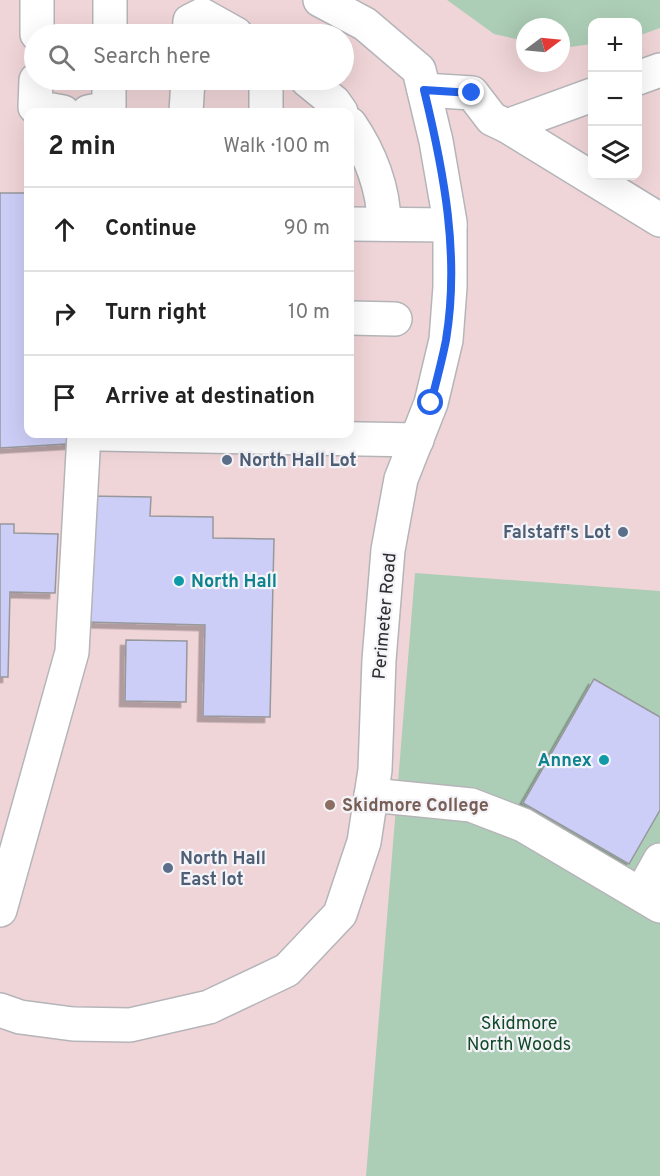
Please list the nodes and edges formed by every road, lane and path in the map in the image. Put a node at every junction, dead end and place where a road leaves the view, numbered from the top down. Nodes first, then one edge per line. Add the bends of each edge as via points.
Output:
1 (37, 0) edge
2 (110, 0) edge
3 (320, 0) edge
4 (37, 24) edge
5 (110, 24) edge
6 (190, 24) edge
7 (218, 24) edge
8 (660, 70) edge
9 (642, 77) edge
10 (36, 90) edge
11 (109, 90) edge
12 (187, 90) edge
13 (266, 90) edge
14 (319, 90) edge
15 (424, 90) junction
16 (588, 96) edge
17 (41, 108) edge
18 (109, 108) edge
19 (186, 108) edge
20 (266, 108) edge
21 (338, 108) edge
22 (507, 126) junction
23 (354, 131) edge
24 (660, 220) edge
25 (354, 224) edge
26 (384, 224) junction
27 (450, 225) junction
28 (354, 318) edge
29 (395, 319) dead end
30 (84, 438) edge
31 (312, 438) edge
32 (417, 440) junction
33 (371, 795) junction
34 (660, 860) edge
35 (650, 900) edge
36 (1, 905) edge
37 (0, 1010) edge

1 - 4 lane
2 - 5 lane
3 - 15 lane, Perimeter Road via 365,24 418,70
6 - 7 lane via 202,15
8 - 9 lane
10 - 17 lane via 35,107
11 - 18 lane
12 - 19 lane
13 - 20 lane
14 - 21 lane
15 - 22 lane via 472,93 492,119
15 - 27 lane, Perimeter Road
16 - 22 lane
22 - 24 lane
23 - 26 lane via 372,166 384,207
25 - 26 lane
26 - 27 lane
27 - 32 lane, Perimeter Road via 446,340 431,403
28 - 29 lane
30 - 36 lane via 72,652
31 - 32 lane
32 - 33 lane, Perimeter Road via 401,479 388,550
33 - 35 lane via 471,805 523,825
33 - 37 lane, Perimeter Road via 364,842 340,914 287,970 209,1007 130,1025 73,1024 20,1017
34 - 35 lane

